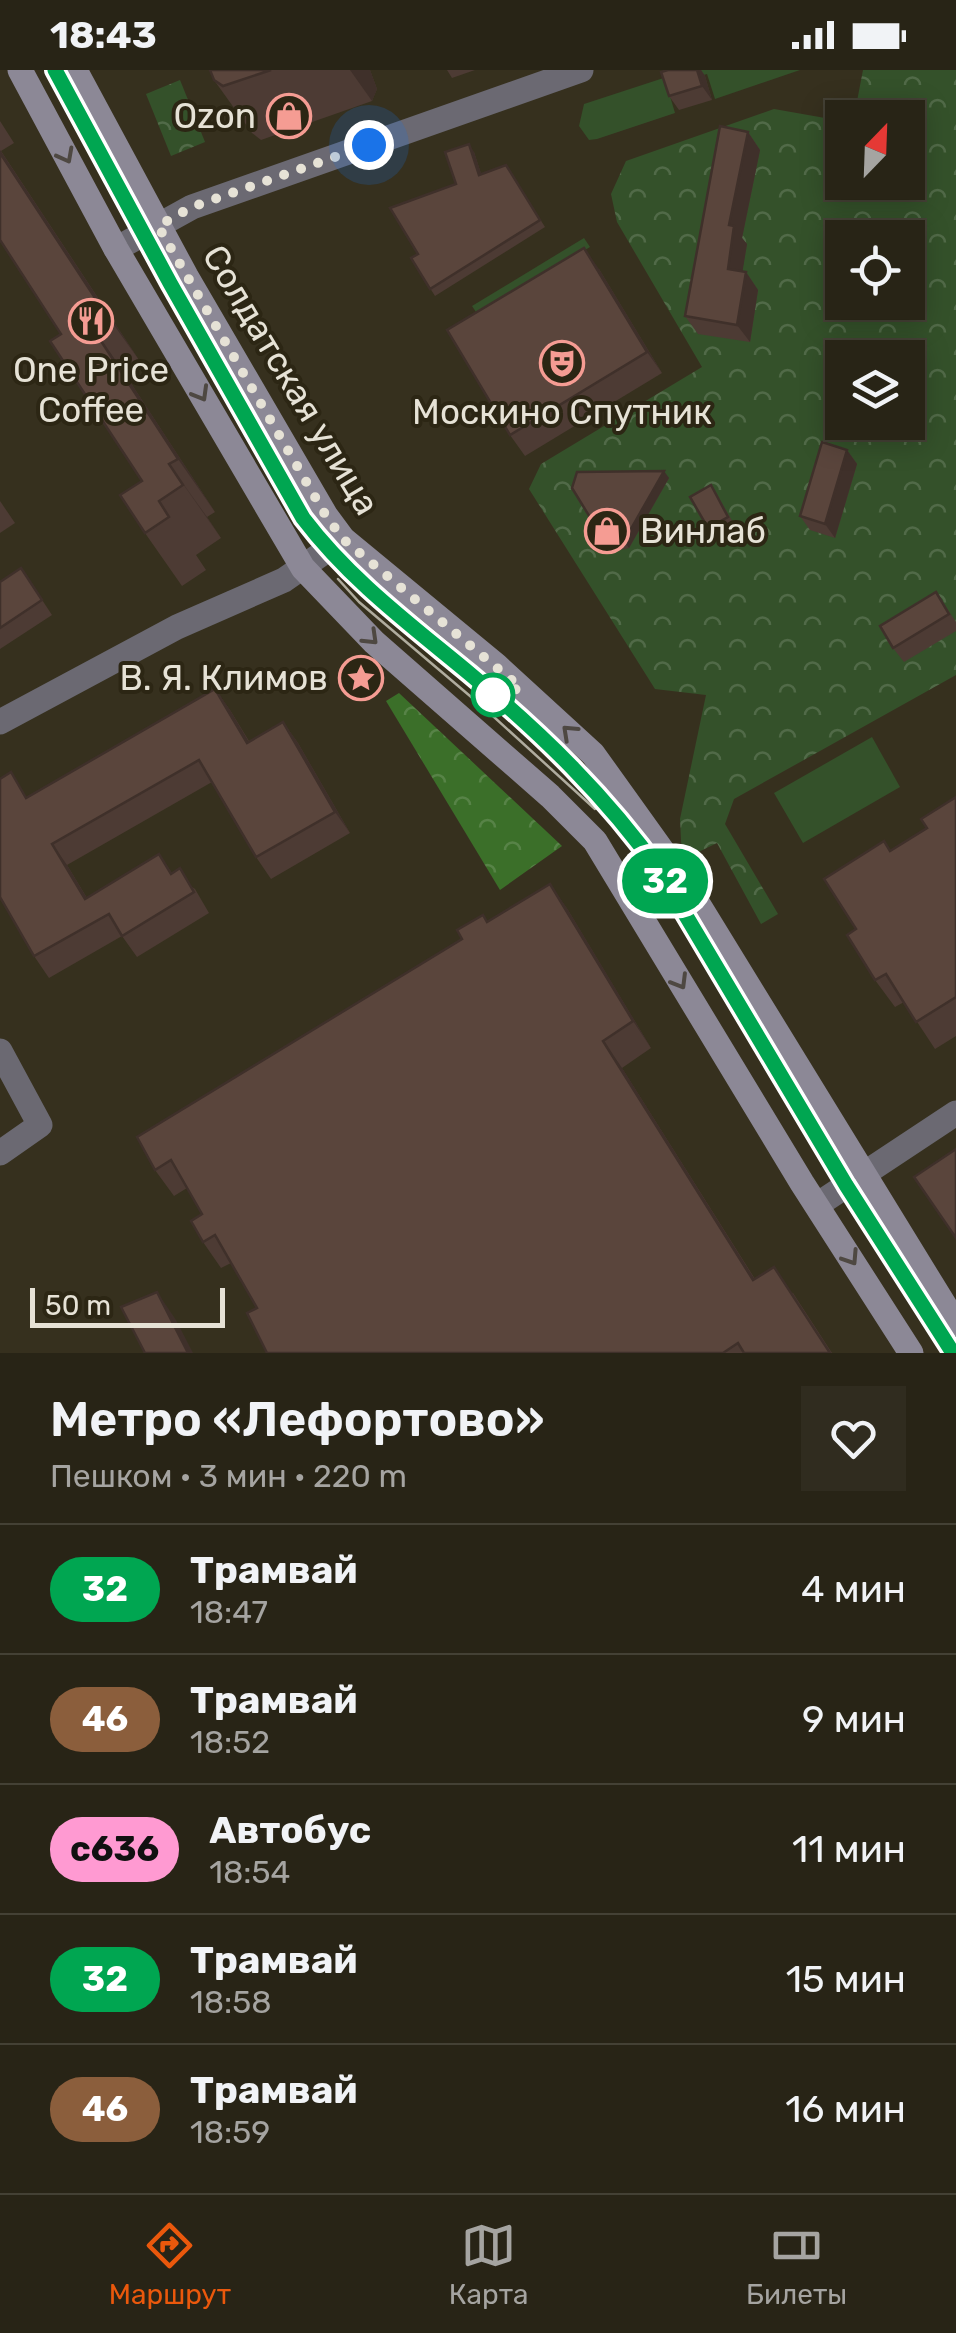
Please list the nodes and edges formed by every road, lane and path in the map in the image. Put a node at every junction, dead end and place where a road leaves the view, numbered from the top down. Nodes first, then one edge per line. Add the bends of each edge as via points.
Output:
1 (20, 70) edge
2 (75, 70) edge
3 (581, 70) edge
4 (158, 226) junction
5 (116, 249) junction
6 (343, 539) junction
7 (303, 568) junction
8 (0, 722) edge
9 (0, 1050) edge
10 (956, 1112) edge
11 (0, 1152) edge
12 (863, 1176) junction
13 (817, 1205) junction
14 (956, 1324) edge
15 (911, 1353) edge

1 -> 5 main road
2 - 4 main road, Солдатская улица
3 - 4 street via 192,207
4 - 5 street
4 - 6 main road, Солдатская улица via 310,493
5 -> 7 main road
6 - 7 street
12 -> 6 main road, Солдатская улица via 684,882 593,754
7 - 8 street
7 -> 13 main road via 374,642 594,840
9 - 11 street via 40,1126
10 - 12 street
12 - 13 street
12 - 14 main road, Солдатская улица
13 -> 15 main road

